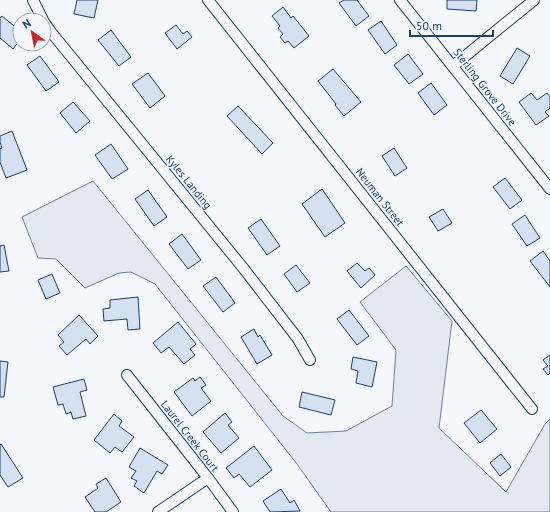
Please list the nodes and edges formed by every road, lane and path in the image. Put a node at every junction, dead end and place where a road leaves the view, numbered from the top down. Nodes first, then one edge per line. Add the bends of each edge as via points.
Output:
1 (33, 0) edge
2 (208, 0) edge
3 (400, 0) edge
4 (534, 0) edge
5 (39, 12) edge
6 (52, 33) edge
7 (453, 66) junction
8 (550, 189) edge
9 (310, 360) dead end
10 (127, 375) dead end
11 (532, 409) dead end
12 (208, 478) junction
13 (158, 512) edge
14 (233, 512) edge

1 - 5 street, Kyles Landing
2 - 11 street, Neuman Street
3 - 7 street, Sterling Grove Drive
4 - 7 street
6 - 9 street, Kyles Landing via 244,269 298,339
7 - 8 street, Sterling Grove Drive
10 - 12 street, Laurel Creek Court
12 - 13 street
12 - 14 street, Laurel Creek Court

